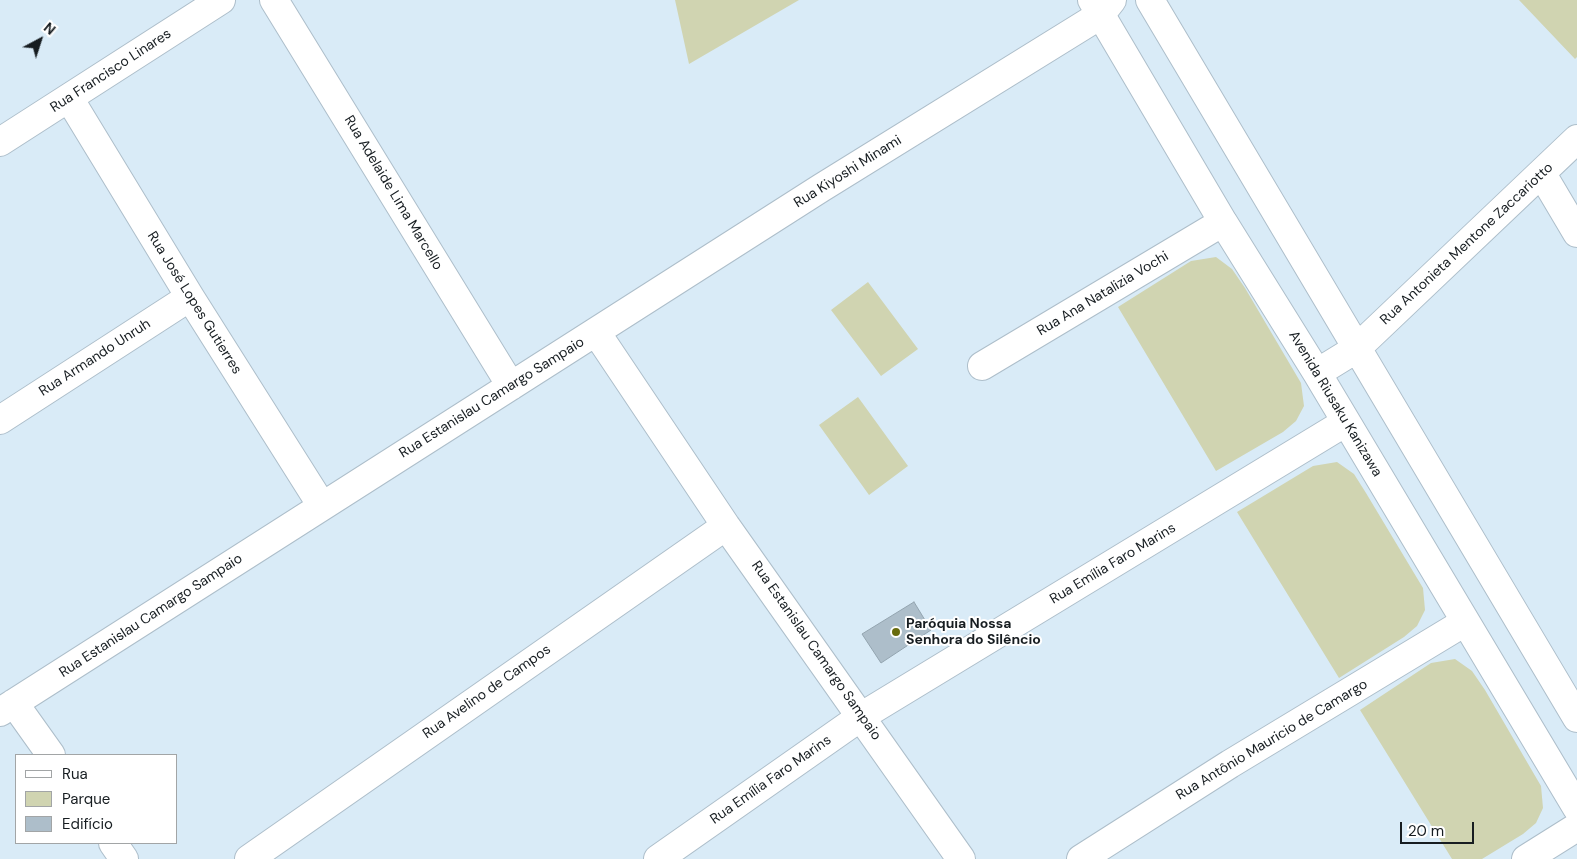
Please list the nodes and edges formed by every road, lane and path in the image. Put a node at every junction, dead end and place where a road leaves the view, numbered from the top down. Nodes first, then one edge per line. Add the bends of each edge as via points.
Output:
1 (221, 0) edge
2 (274, 0) edge
3 (1150, 0) edge
4 (1102, 5) edge
5 (68, 98) junction
6 (1577, 139) edge
7 (0, 142) edge
8 (1542, 174) junction
9 (1223, 222) junction
10 (1577, 234) edge
11 (190, 297) junction
12 (596, 332) junction
13 (1356, 349) junction
14 (982, 366) dead end
15 (1317, 373) junction
16 (511, 386) junction
17 (0, 420) edge
18 (1346, 422) junction
19 (322, 506) junction
20 (726, 526) junction
21 (1465, 622) junction
22 (7, 708) edge
23 (862, 716) junction
24 (1577, 718) edge
25 (50, 754) edge
26 (1577, 808) edge
27 (1577, 827) edge
28 (114, 844) edge
29 (124, 859) edge
30 (249, 859) edge
31 (658, 859) edge
32 (961, 859) edge
33 (1080, 859) edge
34 (1526, 859) edge

1 - 5 street, Rua Francisco Linares
2 - 16 street, Rua Adelaide Lima Marcello
3 - 13 street
4 - 9 street, Avenida Riusaku Kanizawa
4 - 12 street, Rua Kiyoshi Minami
5 - 7 street, Rua Francisco Linares
5 - 11 street, Rua José Lopes Gutierres
6 - 8 street, Rua Antonieta Mentone Zaccariotto
8 - 10 street
8 - 13 street, Rua Antonieta Mentone Zaccariotto
9 - 14 street, Rua Ana Natalizia Vochi
9 - 15 street, Avenida Riusaku Kanizawa
11 - 17 street, Rua Armando Unruh
11 - 19 street, Rua José Lopes Gutierres
12 - 16 street, Rua Estanislau Camargo Sampaio
12 - 20 street, Rua Estanislau Camargo Sampaio
13 - 15 street, Rua Antonieta Mentone Zaccariotto
13 - 24 street
15 - 18 street, Avenida Riusaku Kanizawa
16 - 19 street, Rua Estanislau Camargo Sampaio
18 - 21 street, Avenida Riusaku Kanizawa
18 - 23 street, Rua Emília Faro Marins
19 - 22 street, Rua Estanislau Camargo Sampaio
20 - 23 street, Rua Estanislau Camargo Sampaio
20 - 30 street, Rua Avelino de Campos
21 - 26 street, Avenida Riusaku Kanizawa
21 - 33 street, Rua Antônio Mauricio de Camargo
22 - 25 street
23 - 31 street, Rua Emília Faro Marins
23 - 32 street, Rua Estanislau Camargo Sampaio
27 - 34 street
28 - 29 street

